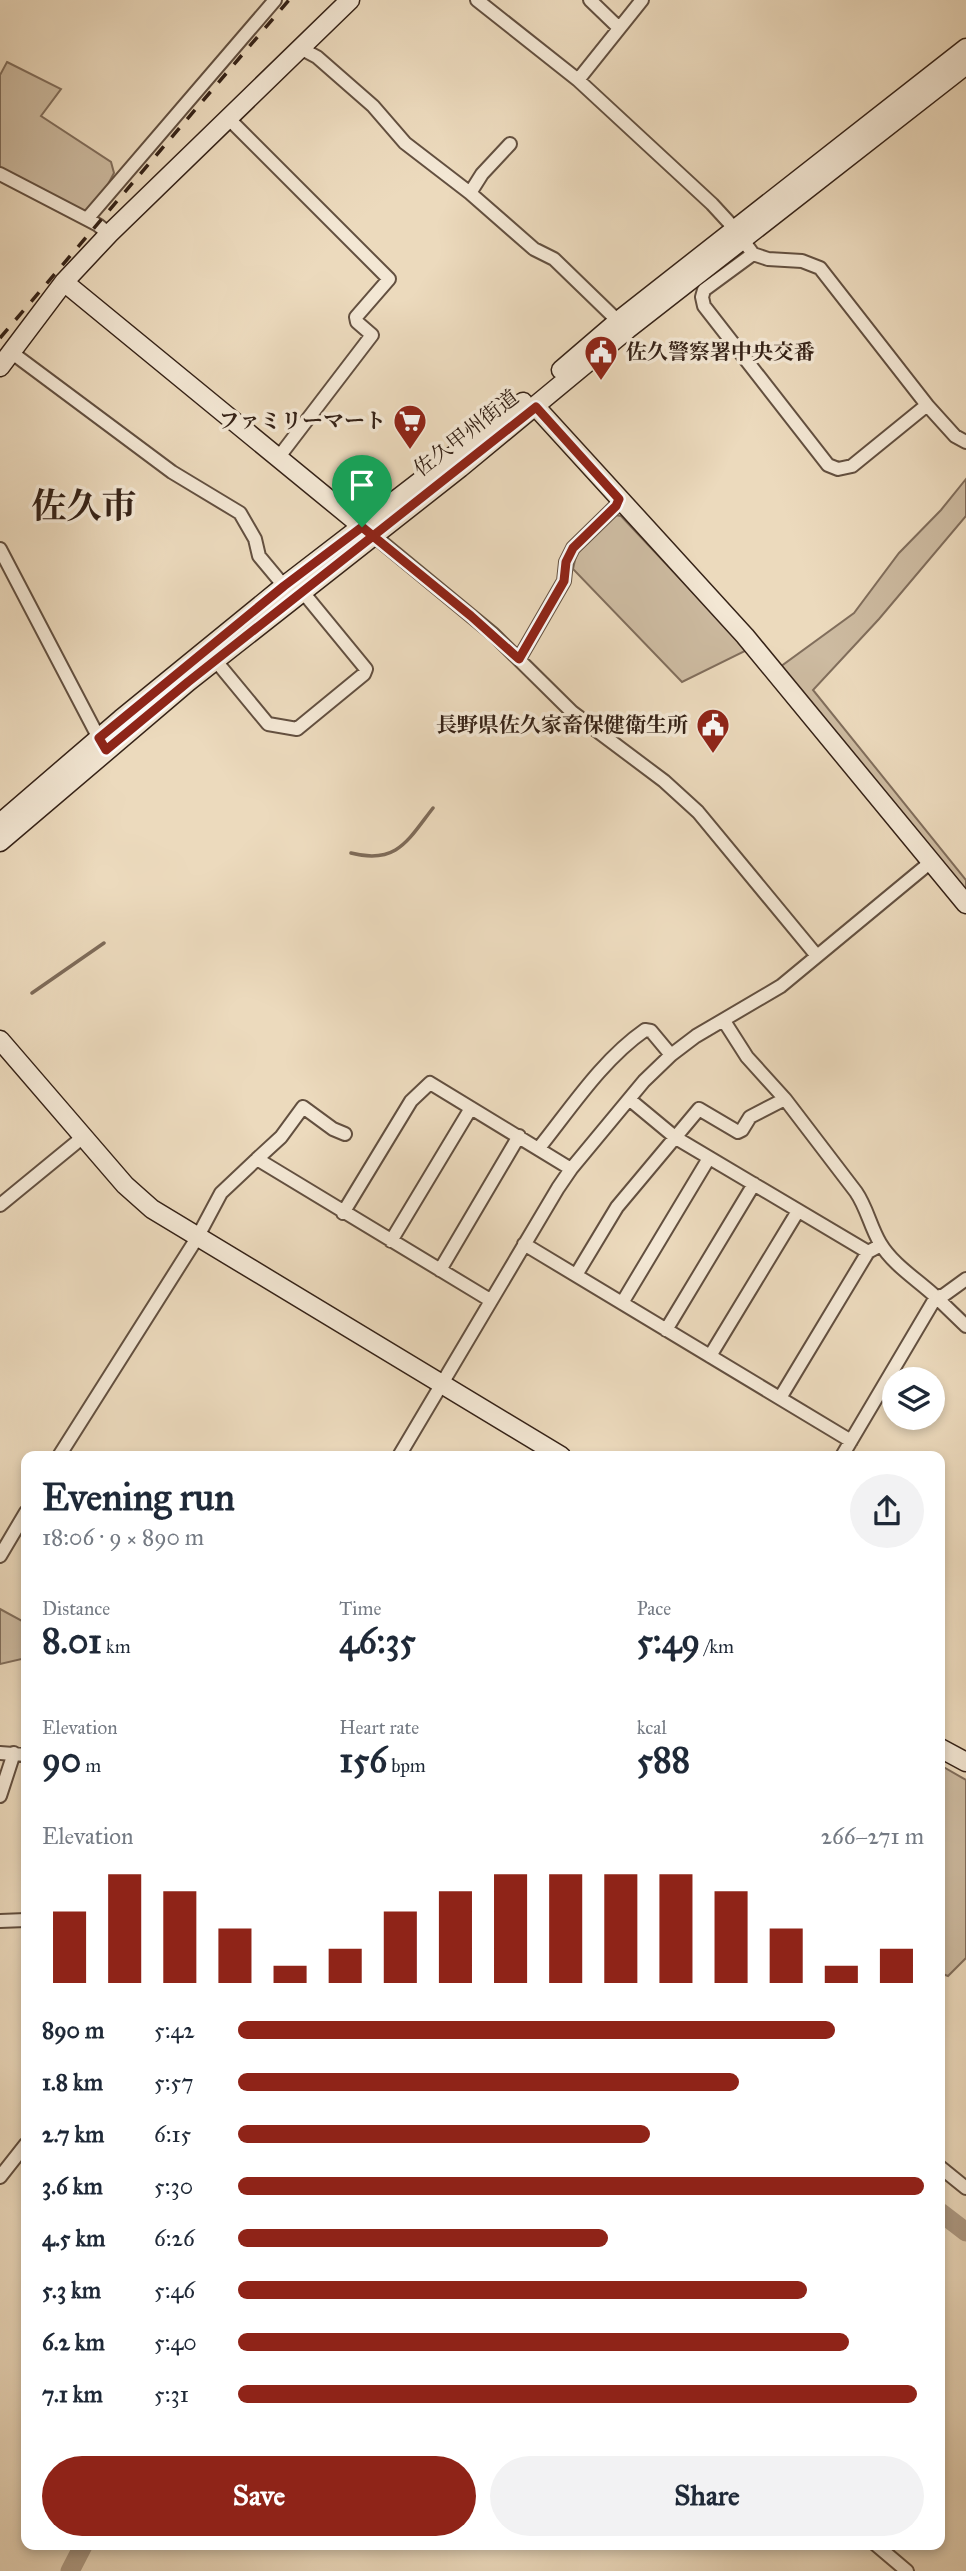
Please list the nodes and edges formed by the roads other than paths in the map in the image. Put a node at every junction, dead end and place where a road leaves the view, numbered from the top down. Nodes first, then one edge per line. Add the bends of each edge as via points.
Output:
1 (275, 0) edge
2 (350, 0) edge
3 (477, 0) edge
4 (642, 0) edge
5 (590, 1) edge
6 (619, 28) junction
7 (300, 48) junction
8 (966, 48) edge
9 (966, 65) edge
10 (578, 80) junction
11 (227, 117) junction
12 (510, 144) dead end
13 (0, 174) edge
14 (470, 193) junction
15 (87, 219) junction
16 (109, 234) junction
17 (744, 241) junction
18 (64, 282) junction
19 (618, 321) junction
20 (11, 352) junction
21 (0, 367) edge
22 (927, 405) junction
23 (536, 407) junction
24 (966, 442) edge
25 (278, 458) junction
26 (619, 499) junction
27 (367, 531) junction
28 (0, 549) edge
29 (284, 586) junction
30 (302, 591) junction
31 (211, 654) junction
32 (519, 659) junction
33 (103, 744) junction
34 (0, 823) edge
35 (0, 842) edge
36 (932, 861) junction
37 (966, 904) edge
38 (817, 956) junction
39 (723, 1021) junction
40 (0, 1040) edge
41 (671, 1055) junction
42 (629, 1099) junction
43 (785, 1099) junction
44 (471, 1108) junction
45 (345, 1134) dead end
46 (519, 1136) junction
47 (83, 1137) junction
48 (676, 1138) junction
49 (539, 1148) junction
50 (709, 1158) junction
51 (257, 1159) junction
52 (571, 1169) junction
53 (754, 1184) junction
54 (0, 1205) edge
55 (799, 1211) junction
56 (343, 1213) junction
57 (197, 1238) junction
58 (391, 1241) junction
59 (524, 1244) junction
60 (881, 1245) junction
61 (868, 1252) junction
62 (440, 1270) junction
63 (576, 1275) junction
64 (966, 1279) edge
65 (936, 1297) junction
66 (490, 1300) junction
67 (622, 1303) junction
68 (966, 1326) edge
69 (666, 1330) junction
70 (710, 1356) junction
71 (441, 1384) junction
72 (780, 1398) junction
73 (851, 1441) junction
74 (62, 1451) edge
75 (401, 1451) edge
76 (553, 1451) edge
77 (845, 1451) edge
78 (21, 1520) edge
79 (0, 1556) edge
80 (945, 1751) edge
81 (13, 1754) edge
82 (966, 1762) edge
83 (0, 1796) edge
84 (21, 1920) edge
85 (0, 1921) edge
86 (21, 2150) edge
87 (945, 2171) edge
88 (0, 2177) edge
89 (966, 2188) edge
90 (882, 2550) edge
91 (907, 2571) edge

1 - 15 street
2 - 7 main road
3 - 10 street
4 - 6 street
5 - 6 street
6 - 10 street
7 - 11 main road
7 - 14 street via 317,57 373,106 405,143
8 - 17 main road, 佐久甲州街道
9 - 17 main road, 佐久甲州街道
10 - 17 street via 712,204
11 - 16 main road
11 - 25 street via 389,279 356,317 372,335
12 - 14 street
13 - 15 street
14 - 19 street via 534,249 554,259
15 - 16 street
16 - 18 main road
17 - 19 main road, 佐久甲州街道
17 - 22 street via 768,259 802,261 820,268
17 - 22 street via 704,290 704,306 828,465 838,469 852,466
17 - 23 main road, 佐久甲州街道 via 628,329
18 - 20 main road
18 - 25 main road
19 - 27 main road, 佐久甲州街道
20 - 21 main road
20 - 29 street via 172,472 240,513 256,539 259,556
22 - 24 street
23 - 26 main road
23 - 27 main road, 佐久甲州街道
25 - 27 main road
26 - 32 street via 569,554 564,581
26 - 36 main road via 745,636
27 - 29 main road, 佐久甲州街道
27 - 30 main road, 佐久甲州街道
27 - 32 street
28 - 33 street
29 - 31 main road, 佐久甲州街道
30 - 31 main road, 佐久甲州街道
30 - 31 street via 366,669 297,729 268,724
31 - 33 main road, 佐久甲州街道
32 - 38 street via 572,712 679,793
33 - 34 main road, 佐久甲州街道
33 - 35 main road, 佐久甲州街道
36 - 37 main road
36 - 38 street
38 - 39 street via 781,986
39 - 41 street
39 - 43 street via 747,1057
40 - 47 main road
41 - 42 street
41 - 49 street via 645,1030 608,1063
42 - 48 street
42 - 52 street
43 - 48 street via 750,1117 738,1132 699,1109
43 - 60 street via 862,1200
44 - 46 street
44 - 56 street via 430,1083 411,1101
44 - 58 street
45 - 51 street via 303,1107
46 - 49 street
46 - 62 street
47 - 54 street
47 - 57 main road via 137,1197
48 - 50 street
48 - 63 street via 617,1207
49 - 52 street
50 - 53 street
50 - 67 street
51 - 56 street
51 - 57 street via 221,1194
52 - 59 street
53 - 55 street
53 - 69 street
55 - 61 street
55 - 70 street
56 - 58 street
57 - 71 main road
57 - 74 street
58 - 62 street
59 - 63 street
59 - 66 street
60 - 61 street
60 - 65 street
61 - 72 street
62 - 66 street
63 - 67 street
64 - 65 street
65 - 68 street
65 - 73 street
66 - 71 street
67 - 69 street
69 - 70 street
70 - 72 street
71 - 75 street
71 - 76 main road
72 - 73 street
73 - 77 street
78 - 79 street
80 - 82 main road
81 - 83 street
84 - 85 street
86 - 88 street
87 - 89 street
90 - 91 street

